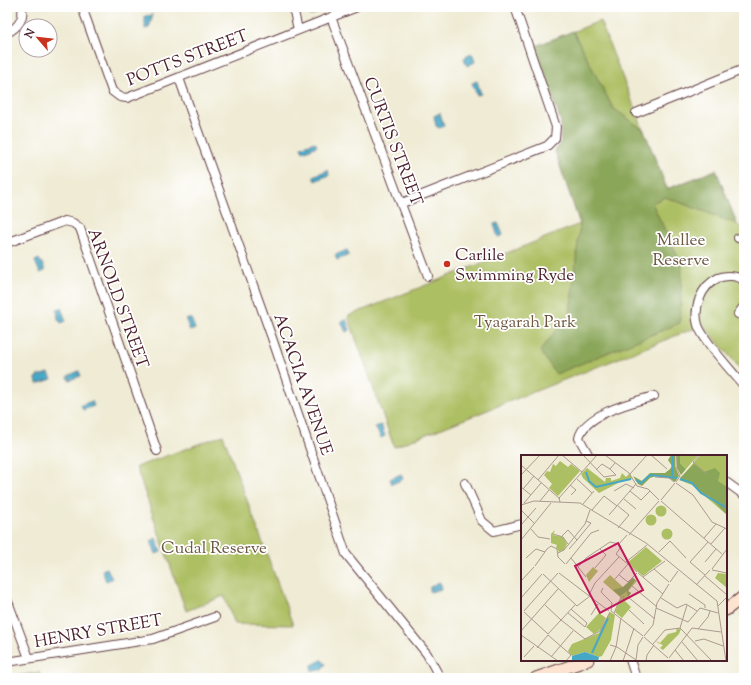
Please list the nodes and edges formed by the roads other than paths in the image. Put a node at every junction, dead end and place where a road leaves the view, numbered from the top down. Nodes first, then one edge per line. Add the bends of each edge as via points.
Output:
1 (22, 7) edge
2 (82, 7) edge
3 (293, 7) edge
4 (357, 7) edge
5 (515, 7) edge
6 (331, 17) junction
7 (298, 30) junction
8 (7, 33) edge
9 (744, 70) edge
10 (179, 78) junction
11 (636, 113) dead end
12 (402, 203) junction
13 (7, 243) edge
14 (428, 276) dead end
15 (744, 281) edge
16 (744, 306) edge
17 (738, 314) dead end
18 (744, 386) edge
19 (654, 396) dead end
20 (157, 451) dead end
21 (588, 455) edge
22 (465, 483) dead end
23 (727, 483) edge
24 (744, 495) edge
25 (521, 524) edge
26 (744, 596) edge
27 (7, 599) edge
28 (727, 609) edge
29 (215, 617) dead end
30 (29, 658) junction
31 (585, 661) edge
32 (630, 661) edge
33 (7, 662) edge
34 (440, 678) edge
35 (536, 678) edge
36 (636, 678) edge

1 - 8 street via 19,24
2 - 10 street, POTTS STREET via 112,91 117,95 123,98 132,97
3 - 7 street
4 - 6 street, POTTS STREET
5 - 12 street via 556,127 555,138 546,146
6 - 7 street, POTTS STREET
6 - 12 street, CURTIS STREET
7 - 10 street, POTTS STREET
9 - 11 street
10 - 34 street, ACACIA AVENUE via 346,554 424,651
12 - 14 street, CURTIS STREET
13 - 20 street, ARNOLD STREET via 65,222 73,222 80,228
15 - 18 street via 735,276 718,278 708,285 702,294 697,313 698,326 706,339
16 - 17 street
19 - 21 street via 620,406 587,422 580,431 579,438
22 - 25 street via 482,521 494,530
23 - 24 street
26 - 28 street
27 - 30 street
29 - 30 street, HENRY STREET via 153,639
30 - 33 street, HENRY STREET
31 - 35 street
32 - 36 street

